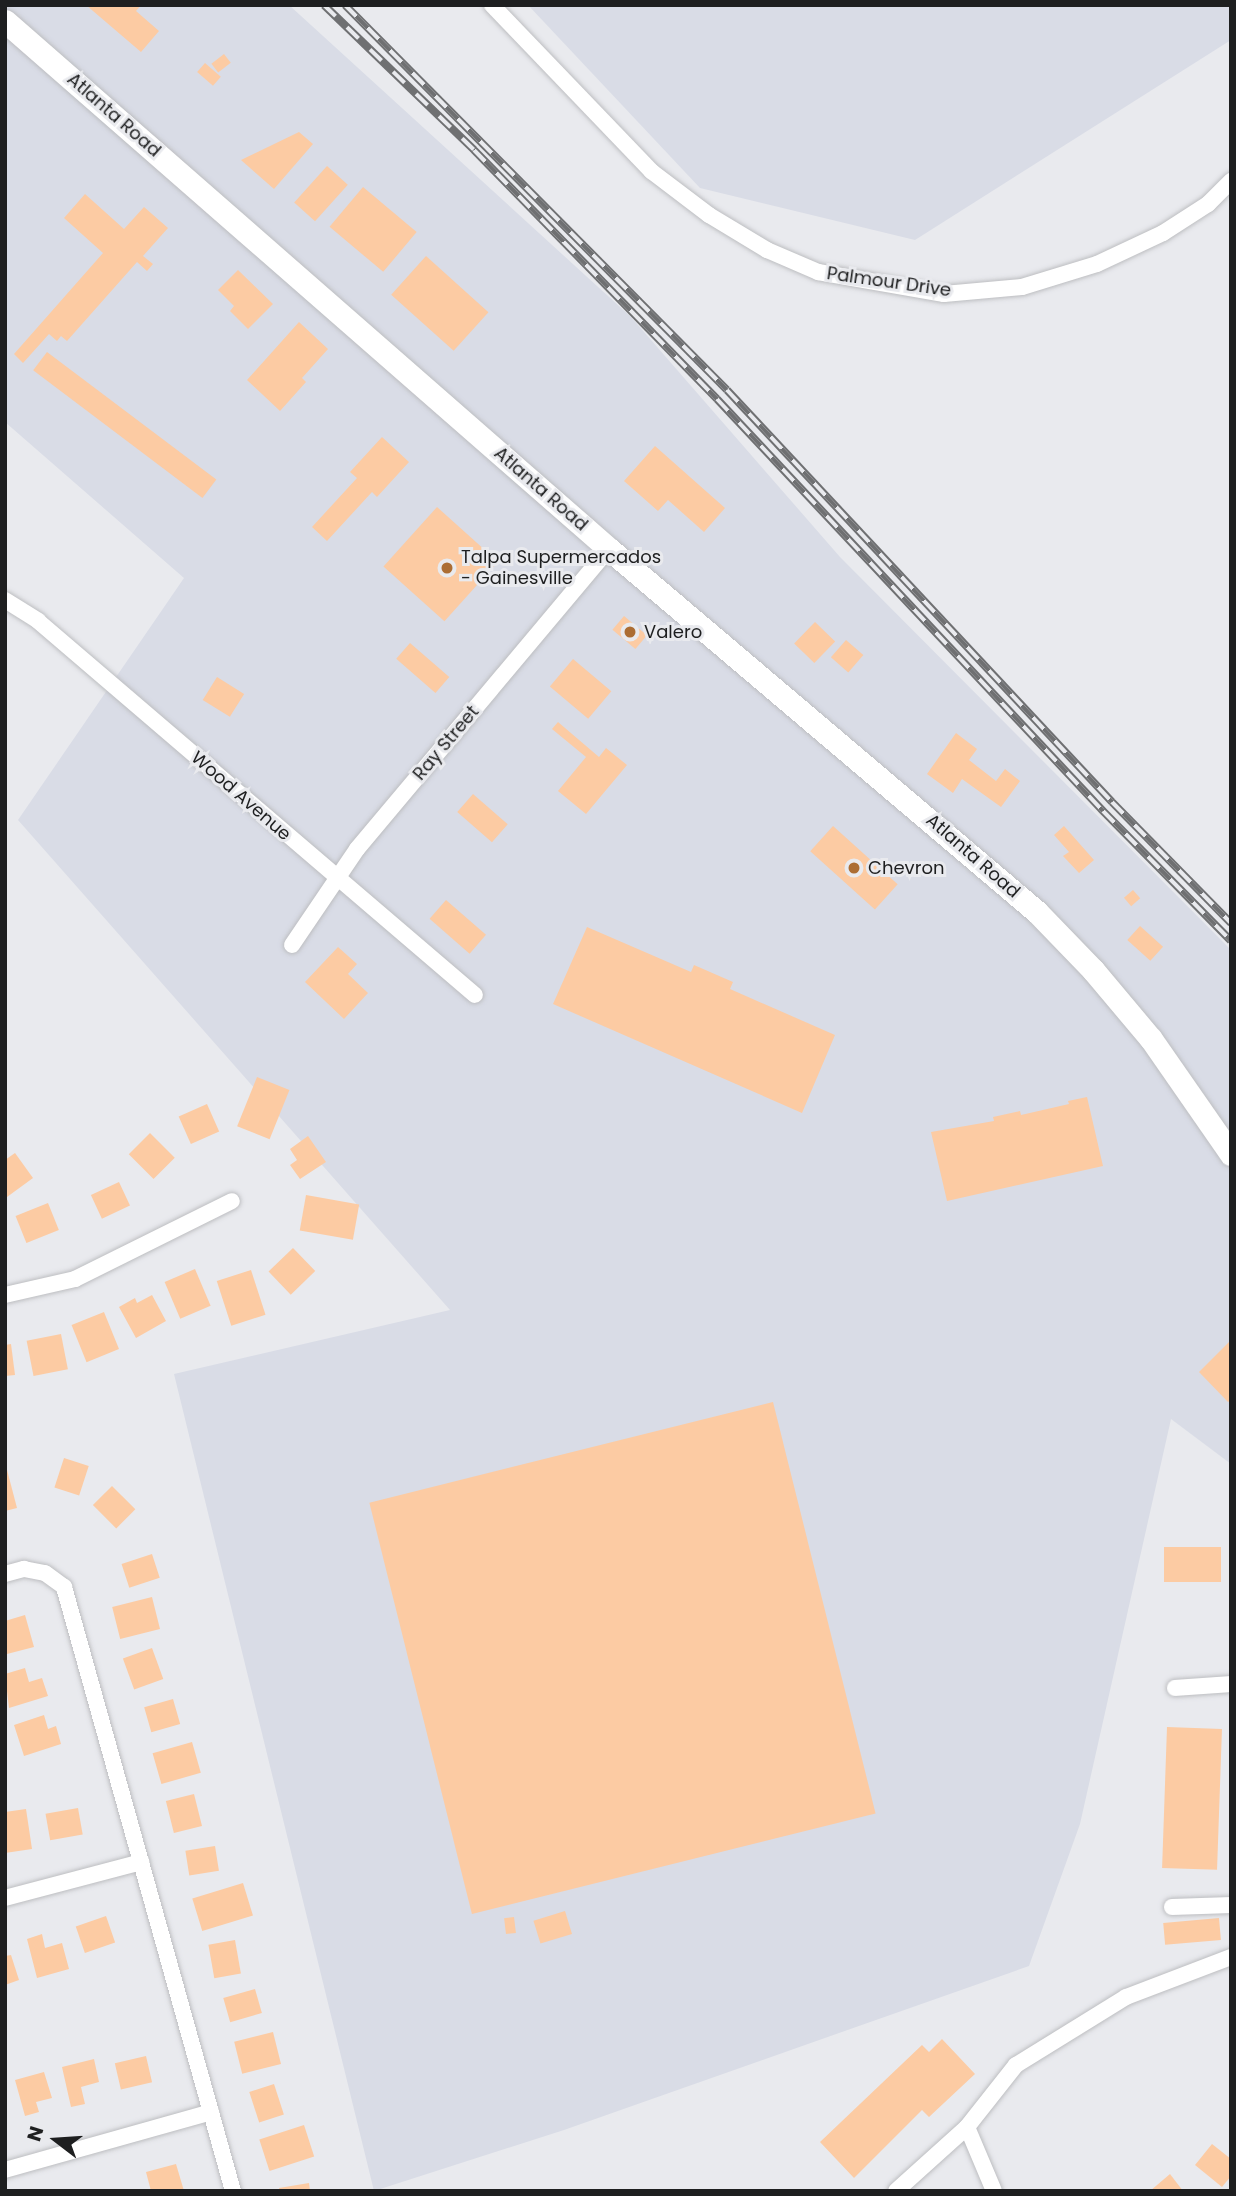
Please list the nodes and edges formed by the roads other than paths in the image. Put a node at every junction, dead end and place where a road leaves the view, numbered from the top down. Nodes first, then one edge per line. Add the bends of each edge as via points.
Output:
1 (492, 5) edge
2 (5, 20) edge
3 (1231, 181) edge
4 (609, 549) junction
5 (5, 600) edge
6 (337, 878) junction
7 (292, 945) dead end
8 (475, 995) dead end
9 (1231, 1154) edge
10 (232, 1201) dead end
11 (5, 1296) edge
12 (5, 1574) edge
13 (1231, 1684) edge
14 (1175, 1688) dead end
15 (141, 1862) junction
16 (5, 1898) edge
17 (1231, 1905) edge
18 (1172, 1907) dead end
19 (1231, 1957) edge
20 (211, 2112) junction
21 (967, 2127) junction
22 (5, 2170) edge
23 (233, 2191) edge
24 (896, 2191) edge
25 (994, 2191) edge

1 - 3 street, Palmour Drive via 652,172 709,215 767,250 818,272 944,294 1022,287 1097,264 1163,233 1208,204
2 - 4 main road, Atlanta Road
4 - 6 street, Ray Street
4 - 9 main road, Atlanta Road via 1037,912 1151,1039
5 - 6 street, Wood Avenue via 38,621
6 - 7 street, Ray Street
6 - 8 street, Wood Avenue
10 - 11 street via 75,1279
12 - 15 street via 24,1569 46,1573 64,1587
13 - 14 street
15 - 16 street
15 - 20 street
17 - 18 street
19 - 21 street via 1126,1997 1016,2066
20 - 22 street
20 - 23 street
21 - 24 street
21 - 25 street

